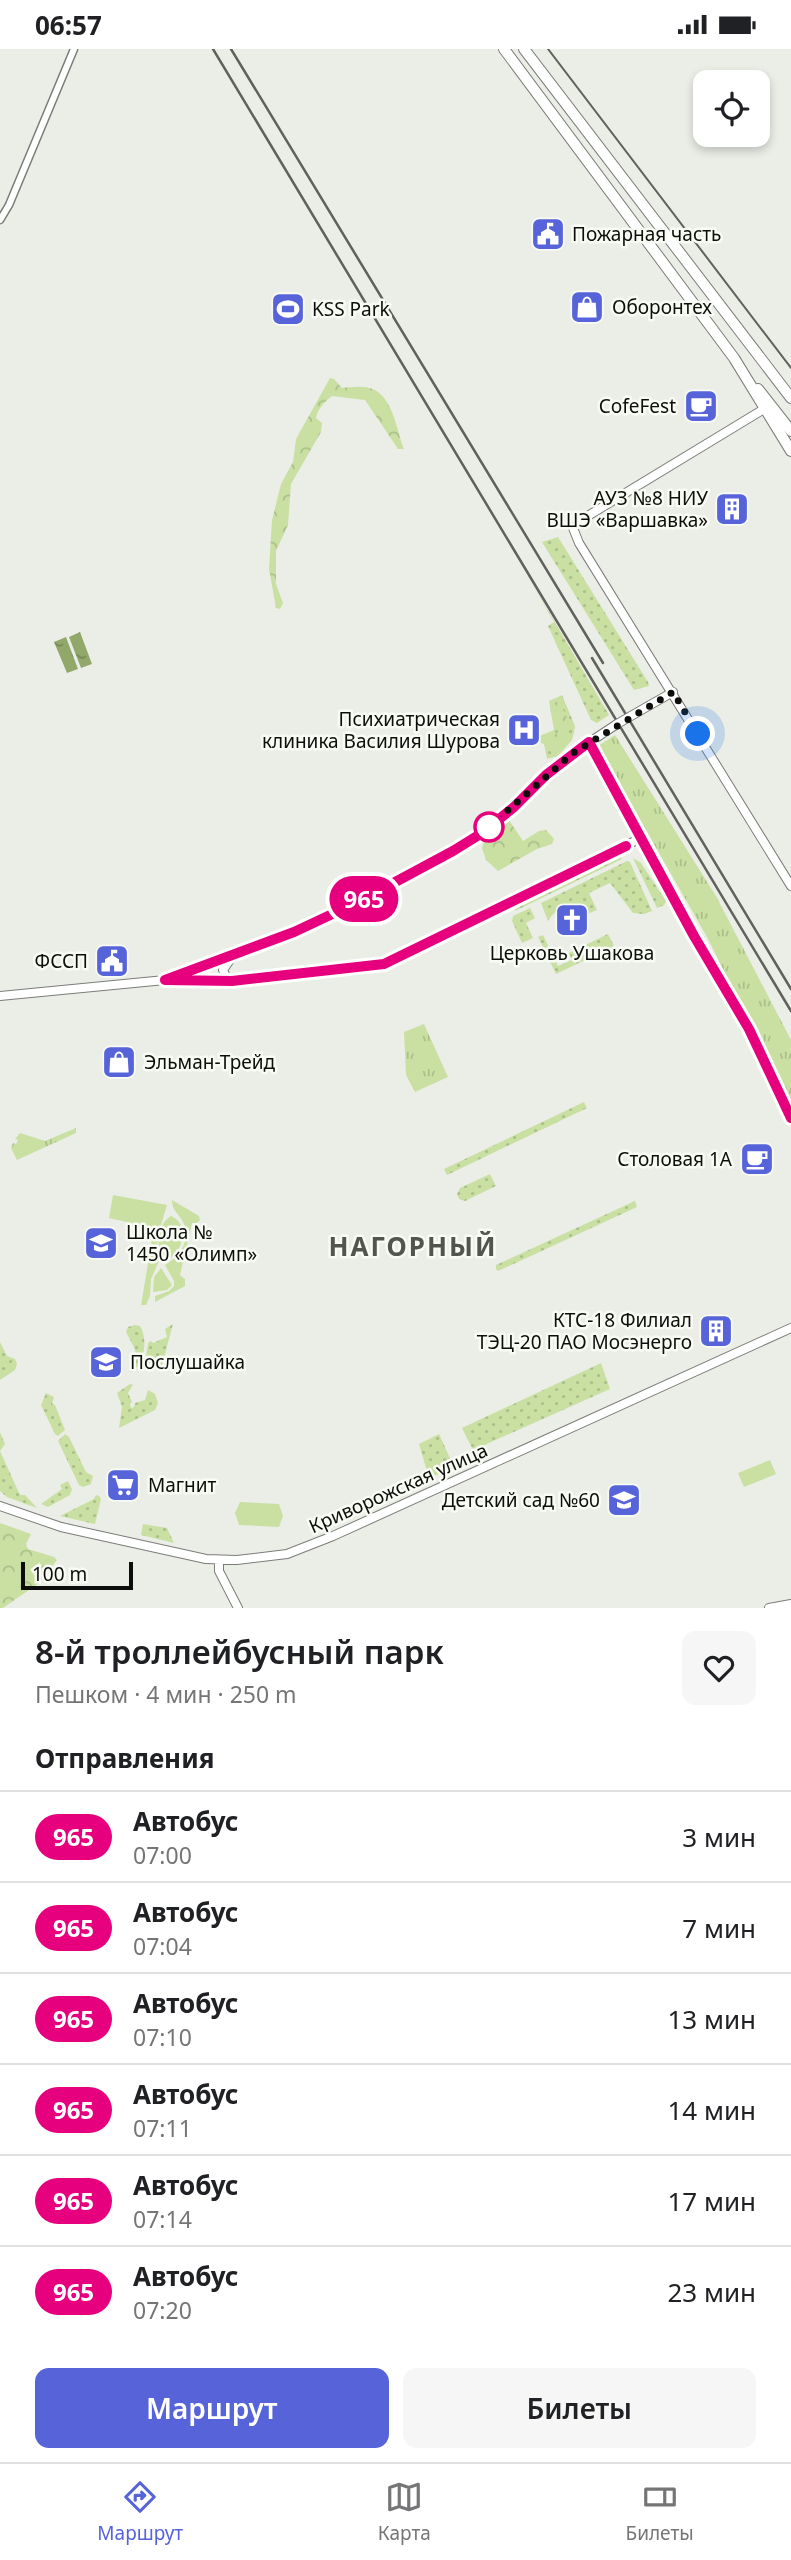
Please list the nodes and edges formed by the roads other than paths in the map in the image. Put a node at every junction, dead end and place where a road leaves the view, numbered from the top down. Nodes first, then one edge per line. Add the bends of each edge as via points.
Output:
1 (74, 49) edge
2 (504, 49) edge
3 (524, 49) edge
4 (0, 220) edge
5 (734, 358) junction
6 (791, 398) edge
7 (764, 409) junction
8 (791, 431) edge
9 (791, 451) edge
10 (673, 692) junction
11 (589, 742) junction
12 (641, 838) junction
13 (791, 886) edge
14 (235, 954) junction
15 (165, 980) junction
16 (232, 981) junction
17 (0, 996) edge
18 (791, 1118) edge
19 (791, 1328) edge
20 (0, 1506) edge
21 (219, 1560) junction
22 (791, 1604) edge
23 (238, 1608) edge
24 (769, 1608) edge

1 - 4 street
2 - 5 main road
3 - 6 main road
5 - 7 main road
5 - 8 main road
7 - 9 main road
7 - 10 street via 573,528
10 - 11 street, bridge
10 - 13 street
11 - 12 street
11 - 14 street via 482,833 453,851 358,902
12 - 16 street via 384,964
12 - 18 street via 749,1029
14 - 15 street
14 - 16 street via 223,970
15 - 16 street
15 - 17 street
19 - 21 street, Криворожская улица via 305,1547 287,1554
20 - 21 street, Криворожская улица via 80,1532
21 - 23 street via 219,1571
22 - 24 street

